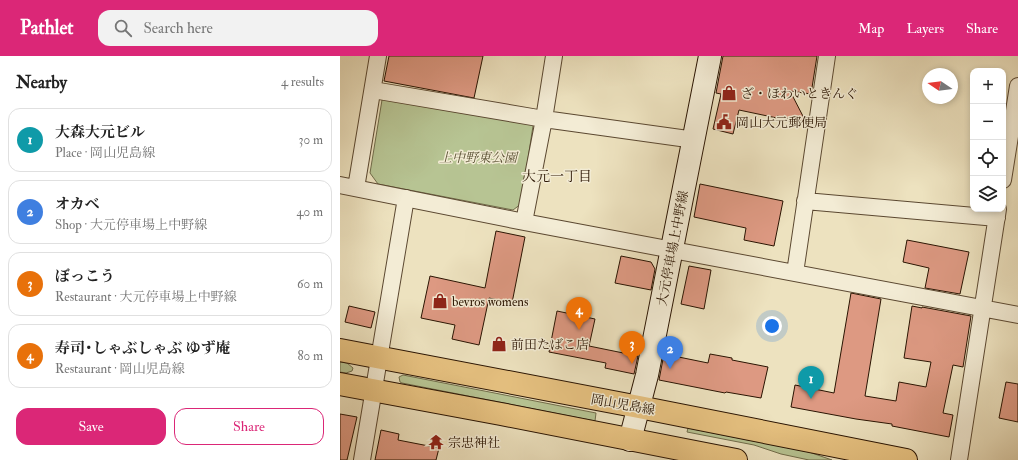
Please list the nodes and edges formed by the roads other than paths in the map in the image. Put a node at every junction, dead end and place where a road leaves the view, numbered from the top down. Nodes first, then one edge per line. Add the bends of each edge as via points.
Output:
1 (378, 56) edge
2 (554, 56) edge
3 (710, 56) edge
4 (827, 56) edge
5 (1018, 86) edge
6 (373, 90) junction
7 (544, 119) junction
8 (695, 140) junction
9 (1004, 176) edge
10 (340, 185) edge
11 (356, 188) junction
12 (406, 198) junction
13 (805, 201) junction
14 (998, 213) edge
15 (524, 222) junction
16 (672, 250) junction
17 (795, 273) junction
18 (983, 308) junction
19 (1018, 315) edge
20 (340, 350) edge
21 (379, 358) junction
22 (340, 384) edge
23 (374, 391) junction
24 (639, 407) junction
25 (630, 440) junction
26 (362, 460) edge
27 (736, 460) edge
28 (906, 460) edge
29 (959, 460) edge

1 - 6 street
2 - 7 street
3 - 8 main road, 大元停車場上中野線
4 - 13 street
5 - 9 street
6 - 7 street
6 - 11 street
7 - 8 street
7 - 15 street
8 - 16 main road, 大元停車場上中野線
10 - 11 street
11 - 12 street
12 - 15 street
12 - 21 street
13 - 14 street
13 - 17 street
14 - 18 street
15 - 16 street
16 - 17 street
16 - 24 main road, 大元停車場上中野線
17 - 18 street
18 - 19 street
18 - 29 street
20 - 21 main road, 岡山児島線
21 - 23 street
21 - 24 main road, 岡山児島線
22 - 23 main road
23 - 25 main road
23 - 26 street
24 - 25 main road, 大元停車場上中野線
24 - 28 main road, 岡山児島線
25 - 27 main road

